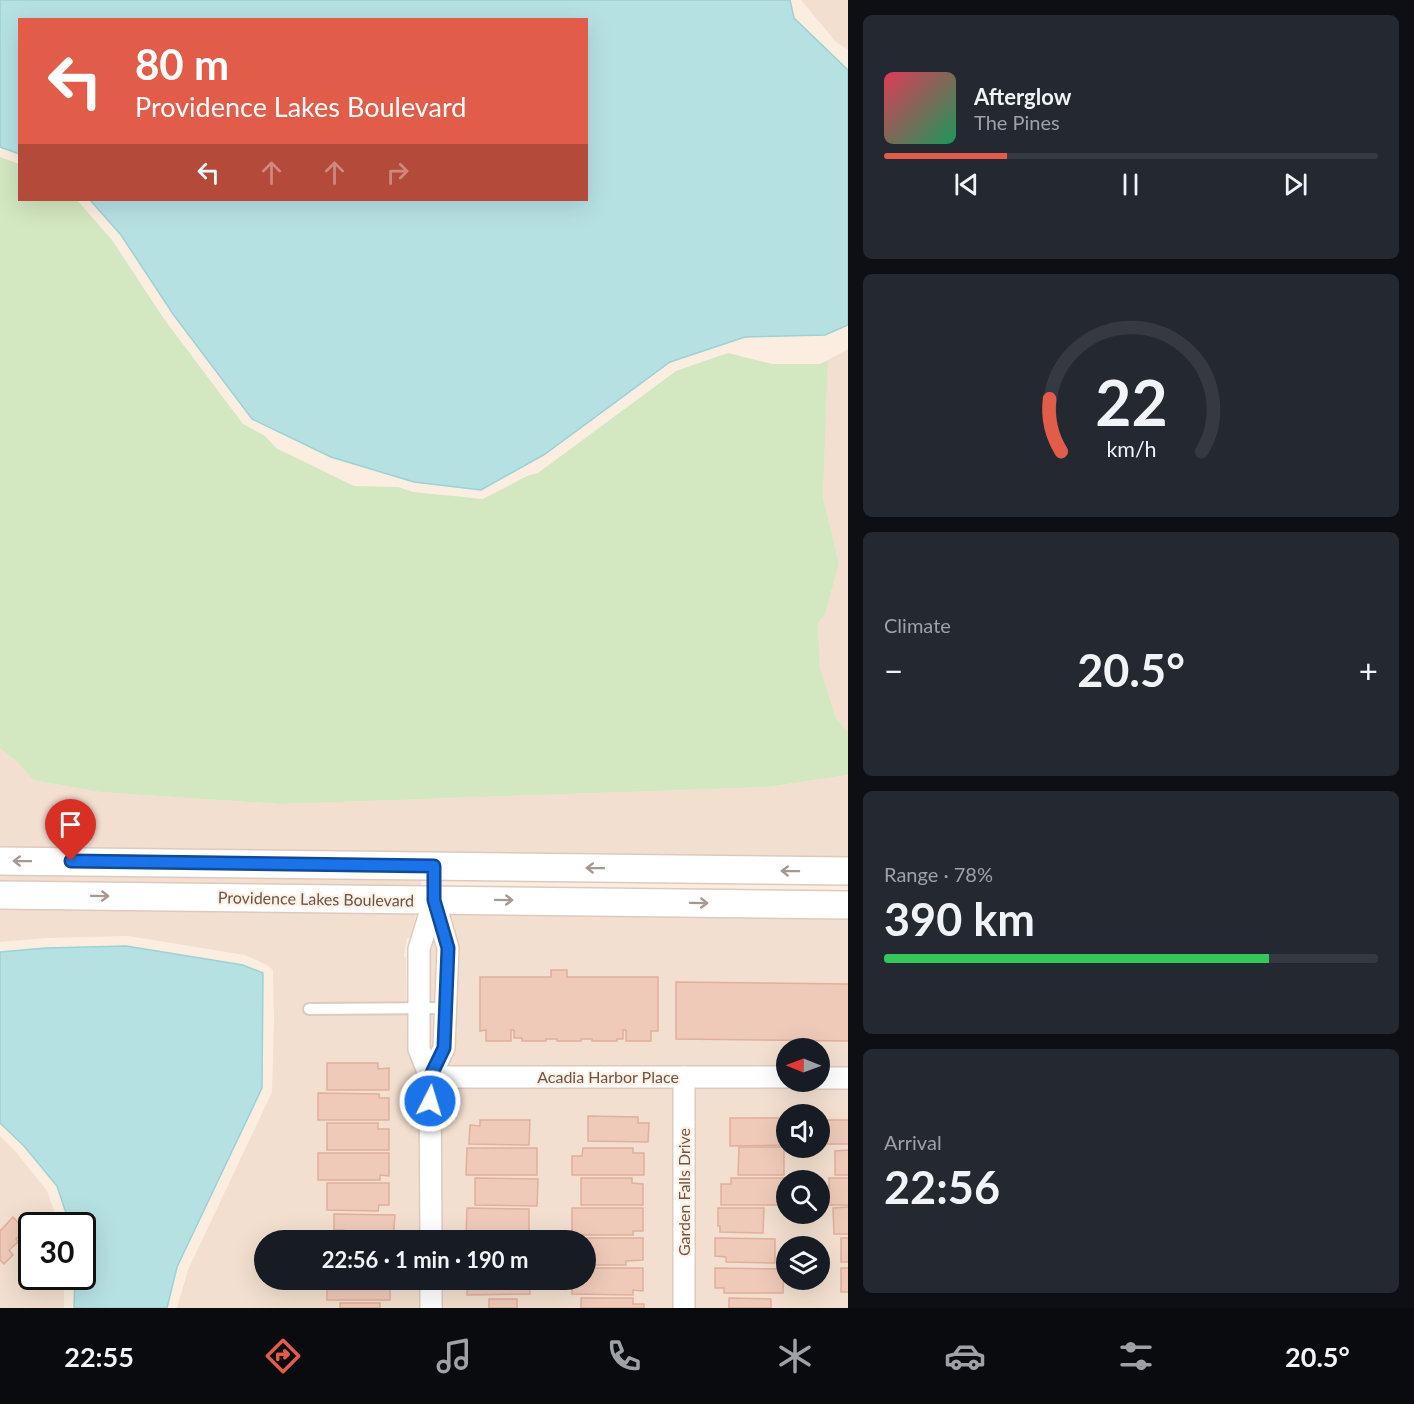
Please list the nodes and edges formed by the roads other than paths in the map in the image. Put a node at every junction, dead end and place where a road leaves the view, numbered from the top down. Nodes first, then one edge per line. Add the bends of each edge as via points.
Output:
1 (0, 861) edge
2 (434, 866) junction
3 (848, 871) edge
4 (0, 895) edge
5 (434, 900) junction
6 (848, 905) edge
7 (419, 1008) junction
8 (445, 1008) junction
9 (309, 1009) dead end
10 (430, 1077) junction
11 (684, 1077) junction
12 (776, 1077) edge
13 (830, 1078) edge
14 (848, 1078) edge
15 (431, 1230) edge
16 (431, 1290) edge
17 (431, 1308) edge
18 (684, 1308) edge

2 -> 1 street, Providence Lakes Boulevard
3 -> 2 street, Providence Lakes Boulevard
2 - 5 street
4 -> 5 street, Providence Lakes Boulevard
5 -> 6 street, Providence Lakes Boulevard
5 - 7 street via 419,949
5 - 8 street via 448,948
7 - 8 lane
7 - 9 lane
7 - 10 street via 419,1049
8 - 10 street via 444,1048
10 - 11 street, Acadia Harbor Place
10 - 15 street
11 - 12 street, Acadia Harbor Place
11 - 18 street, Garden Falls Drive
13 - 14 street
16 - 17 street

